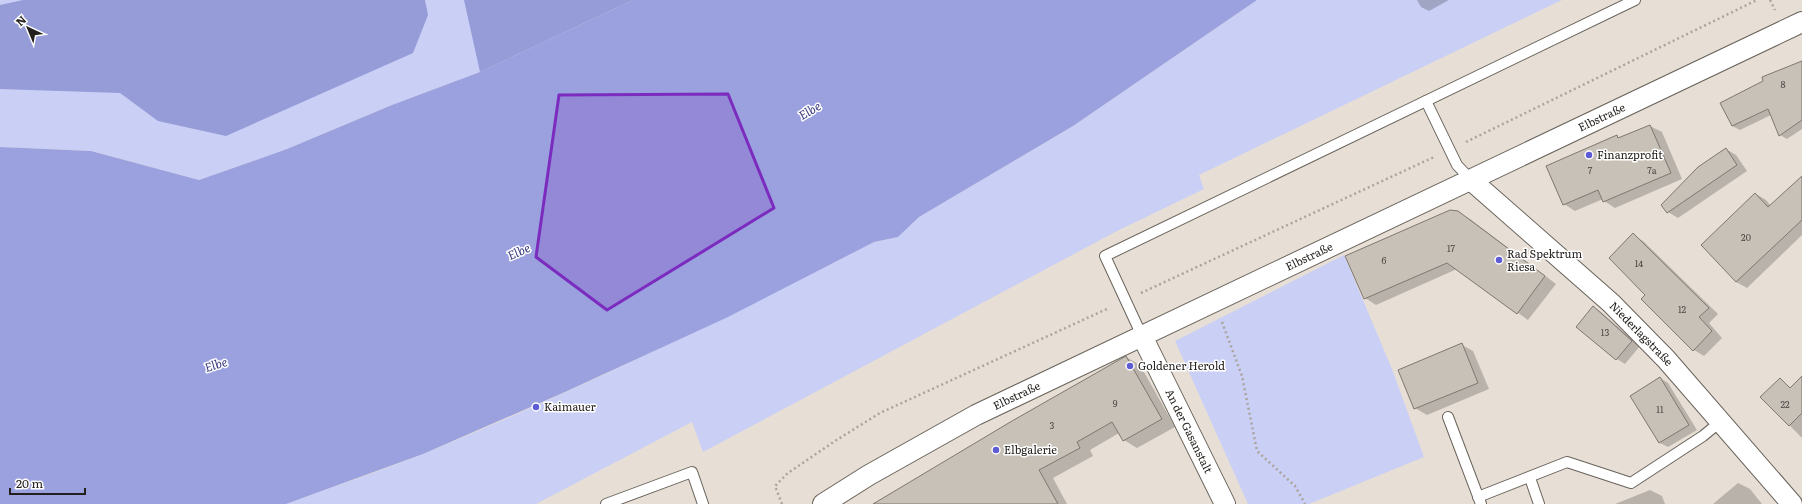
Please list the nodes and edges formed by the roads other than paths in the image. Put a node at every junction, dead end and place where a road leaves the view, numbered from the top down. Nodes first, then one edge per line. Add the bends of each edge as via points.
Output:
1 (1635, 0) edge
2 (1802, 22) edge
3 (1426, 101) junction
4 (1472, 181) junction
5 (1142, 336) junction
6 (1448, 417) dead end
7 (1720, 422) junction
8 (1530, 478) junction
9 (1479, 501) edge
10 (606, 504) edge
11 (703, 504) edge
12 (823, 504) edge
13 (1226, 504) edge
14 (1538, 504) edge
15 (1792, 504) edge

1 - 3 lane
2 - 4 street, Elbstraße
3 - 4 lane via 1457,165
3 - 5 lane via 1105,256
4 - 5 street, Elbstraße
4 - 7 street, Niederlagstraße via 1611,303 1666,359
5 - 12 street, Elbstraße via 976,415
5 - 13 street, An der Gasanstalt
6 - 9 lane
7 - 8 lane via 1632,483 1567,462
7 - 15 street, Niederlagstraße
8 - 9 lane
8 - 14 lane
10 - 11 lane via 692,472

